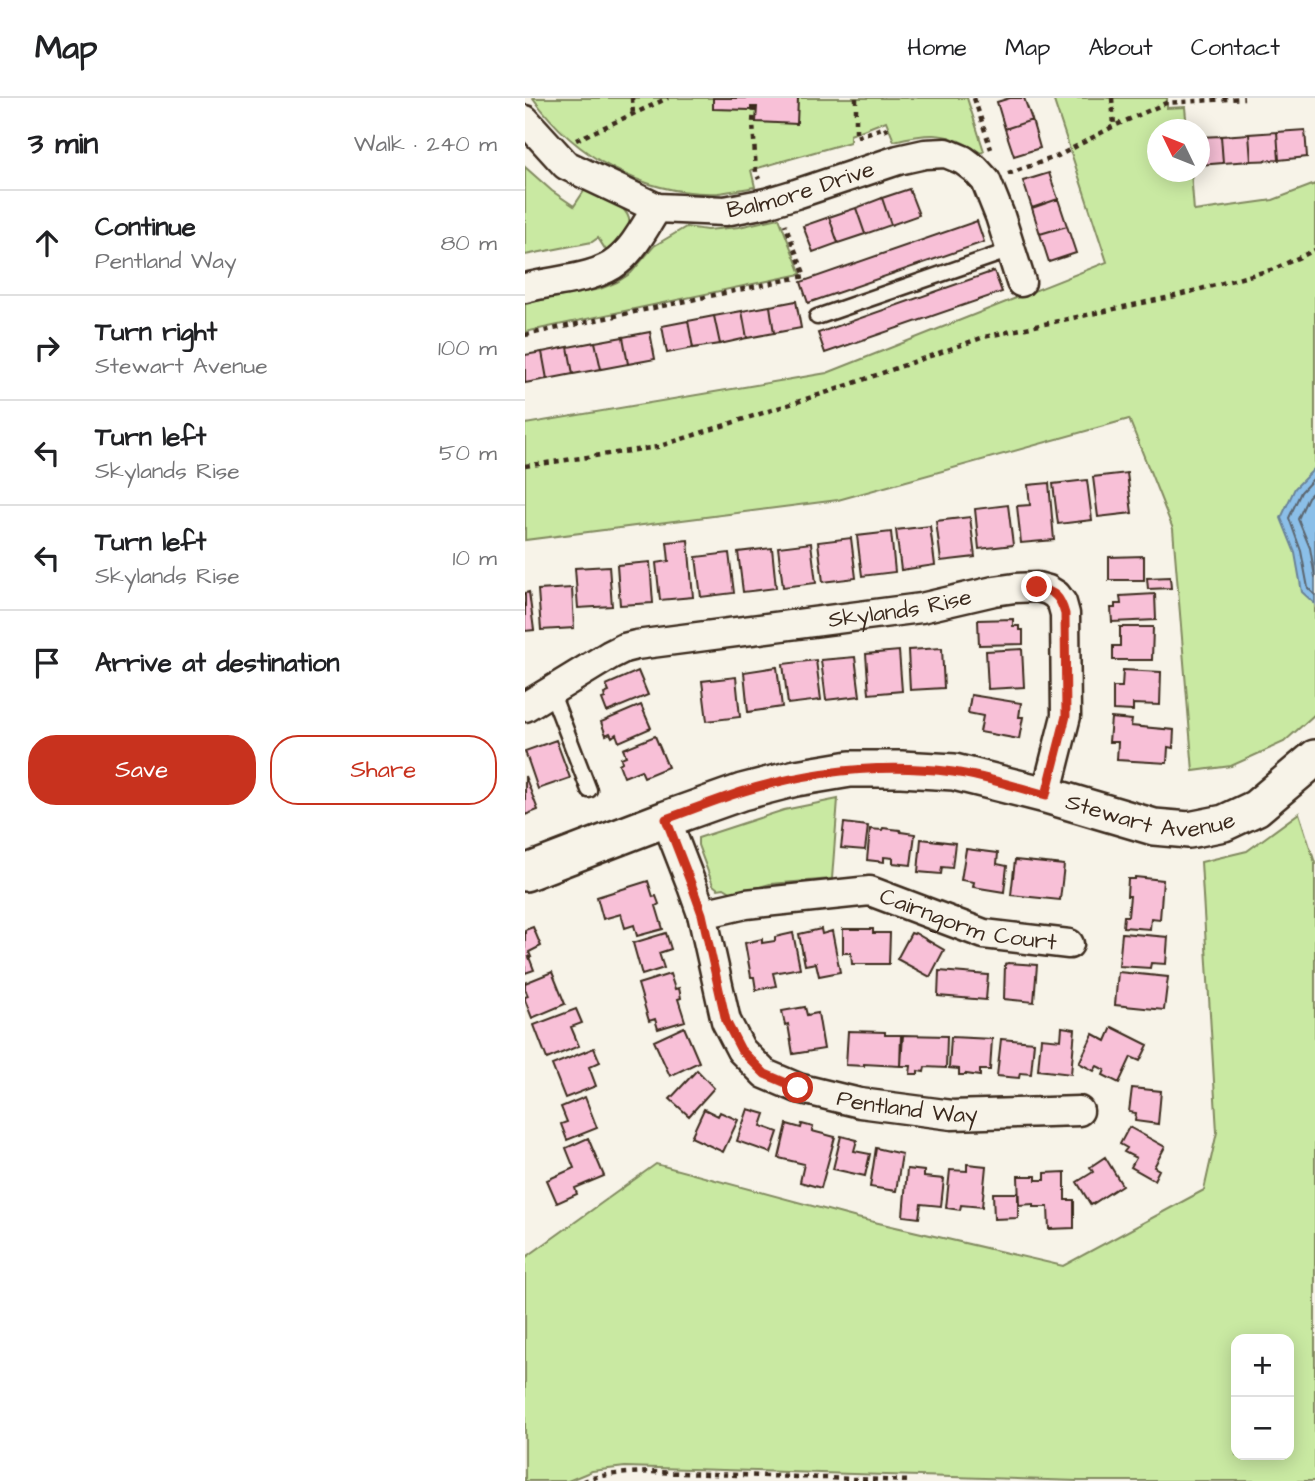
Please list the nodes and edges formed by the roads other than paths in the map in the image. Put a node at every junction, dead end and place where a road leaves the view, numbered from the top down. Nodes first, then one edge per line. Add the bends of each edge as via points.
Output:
1 (525, 120) edge
2 (657, 208) junction
3 (1011, 250) junction
4 (1021, 282) dead end
5 (525, 288) edge
6 (817, 317) dead end
7 (551, 691) junction
8 (525, 707) edge
9 (1315, 758) edge
10 (589, 790) dead end
11 (1046, 795) junction
12 (666, 819) junction
13 (525, 873) edge
14 (702, 914) junction
15 (1069, 944) dead end
16 (1079, 1111) dead end

1 - 2 street, Balmore Drive via 566,165
2 - 3 street, Balmore Drive via 725,211 898,160 946,153 993,179 993,196
2 - 5 street via 617,261 598,272
3 - 4 street, Balmore Drive
3 - 6 lane
7 - 8 street, Skylands Rise
7 - 10 lane
7 - 11 street, Skylands Rise via 610,655 636,645 921,608 994,591 1037,587 1056,595 1065,614 1066,716
9 - 11 street, Stewart Avenue via 1256,808 1189,830 1153,827
11 - 12 street, Stewart Avenue via 954,772 850,769 742,792
12 - 13 street, Stewart Avenue
12 - 14 street, Pentland Way
14 - 15 street, Cairngorm Court via 746,904 870,891 984,934
14 - 16 street, Pentland Way via 726,1021 741,1050 765,1074 798,1088 860,1103 952,1115

